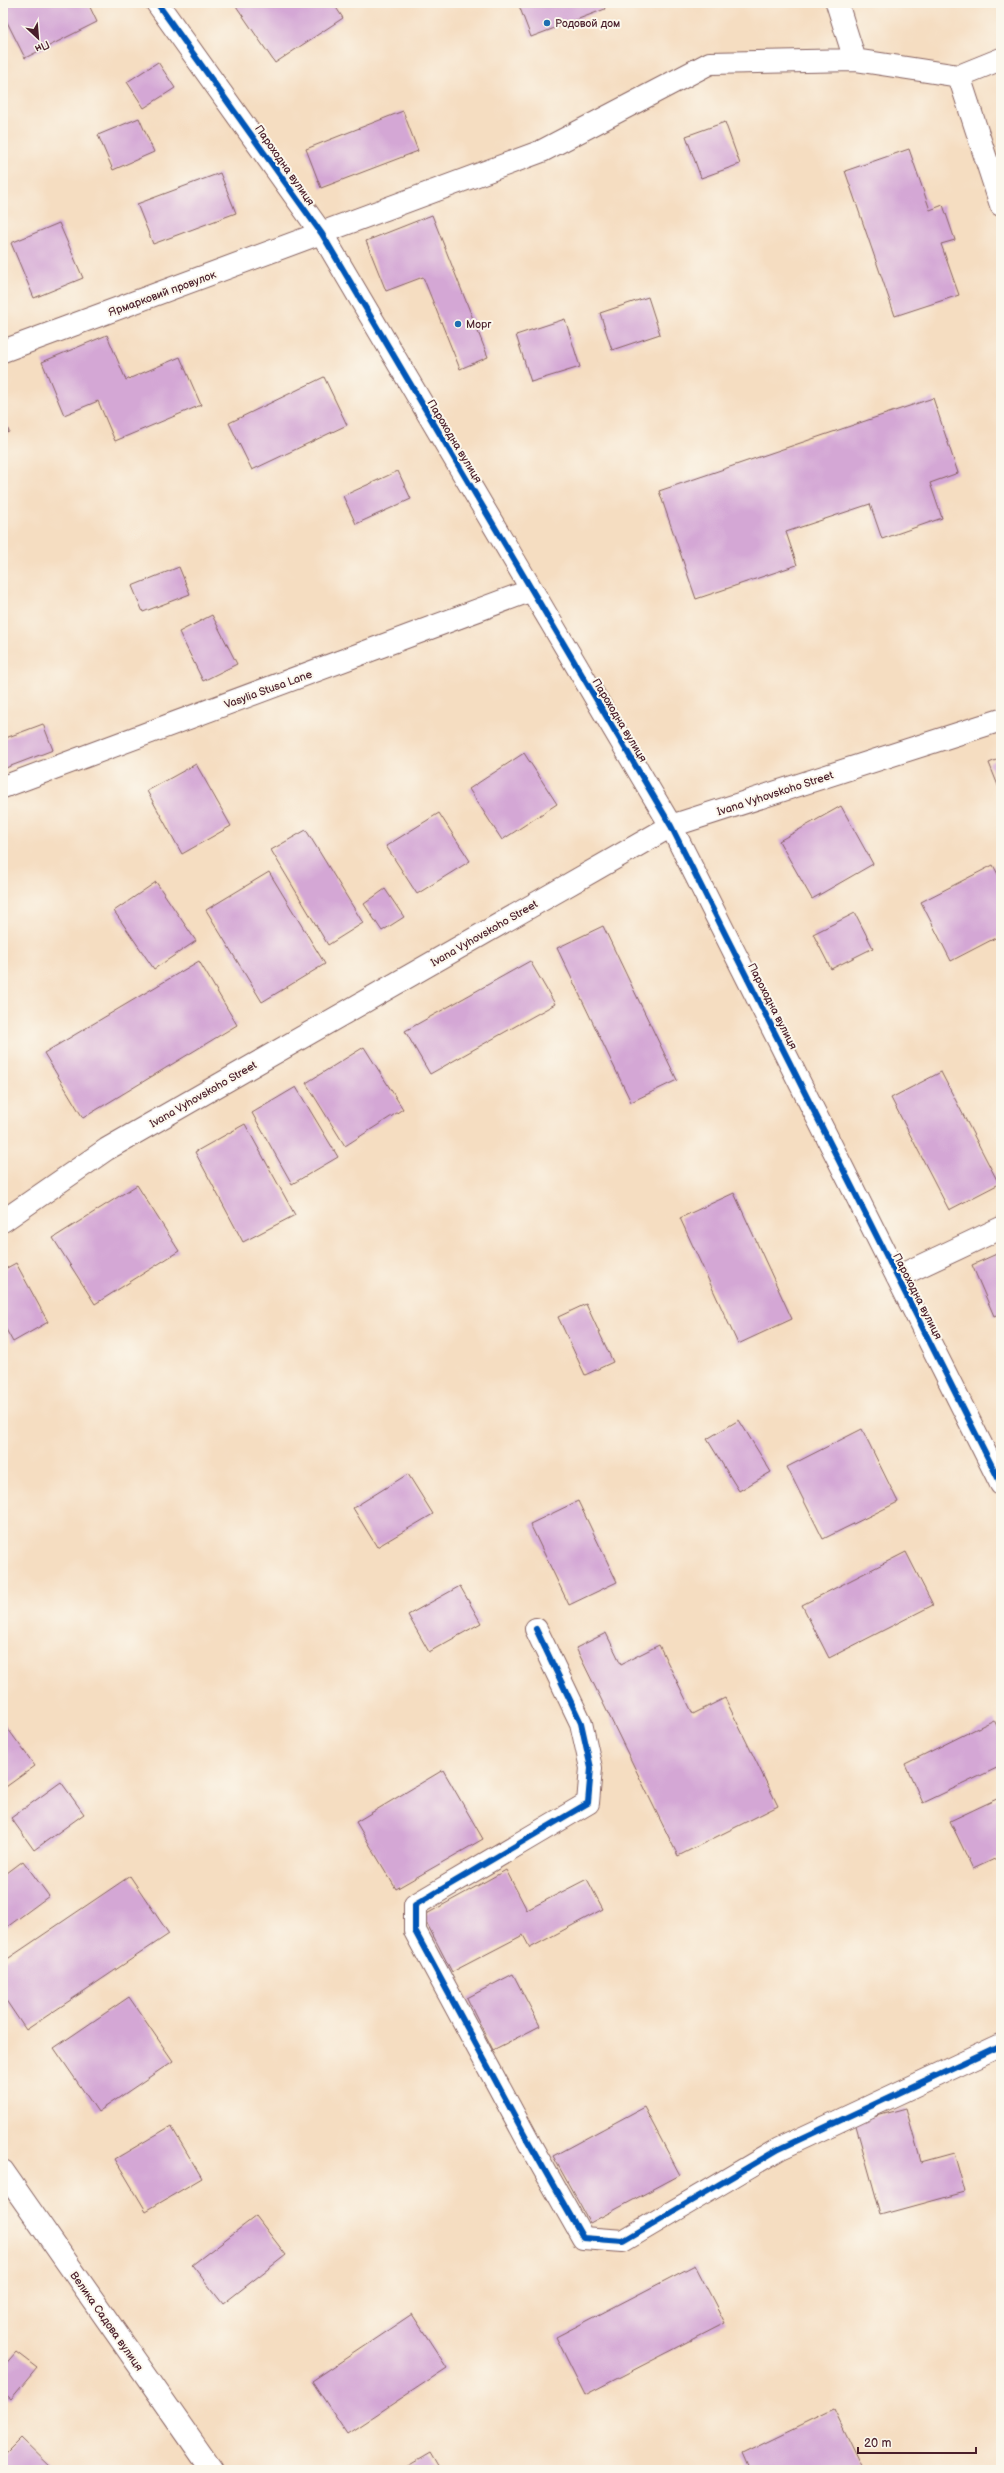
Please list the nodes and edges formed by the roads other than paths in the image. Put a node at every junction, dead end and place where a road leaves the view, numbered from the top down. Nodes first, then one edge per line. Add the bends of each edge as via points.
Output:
1 (157, 3) edge
2 (837, 3) edge
3 (1001, 59) edge
4 (855, 60) junction
5 (959, 76) junction
6 (1001, 205) edge
7 (322, 234) junction
8 (3, 351) edge
9 (532, 590) junction
10 (1001, 720) edge
11 (3, 787) edge
12 (671, 826) junction
13 (3, 1221) edge
14 (1001, 1228) edge
15 (897, 1277) junction
16 (1001, 1484) edge
17 (536, 1629) dead end
18 (1001, 2045) edge
19 (3, 2172) edge
20 (212, 2470) edge

1 - 7 street, Пароходна вулиця
2 - 4 street
3 - 5 street
4 - 5 street, Ярмарковий провулок
4 - 7 street, Ярмарковий провулок via 710,63 542,151
5 - 6 street
7 - 8 street, Ярмарковий провулок
7 - 9 street, Пароходна вулиця
9 - 11 street, Vasylia Stusa Lane
9 - 12 street, Пароходна вулиця
10 - 12 street, Ivana Vyhovskoho Street
12 - 13 street, Ivana Vyhovskoho Street via 107,1149
12 - 15 street, Пароходна вулиця
14 - 15 street
15 - 16 street, Пароходна вулиця
17 - 18 street via 581,1723 591,1768 588,1803 415,1905 415,1931 583,2238 623,2241 779,2149
19 - 20 street, Велика Садова вулиця

